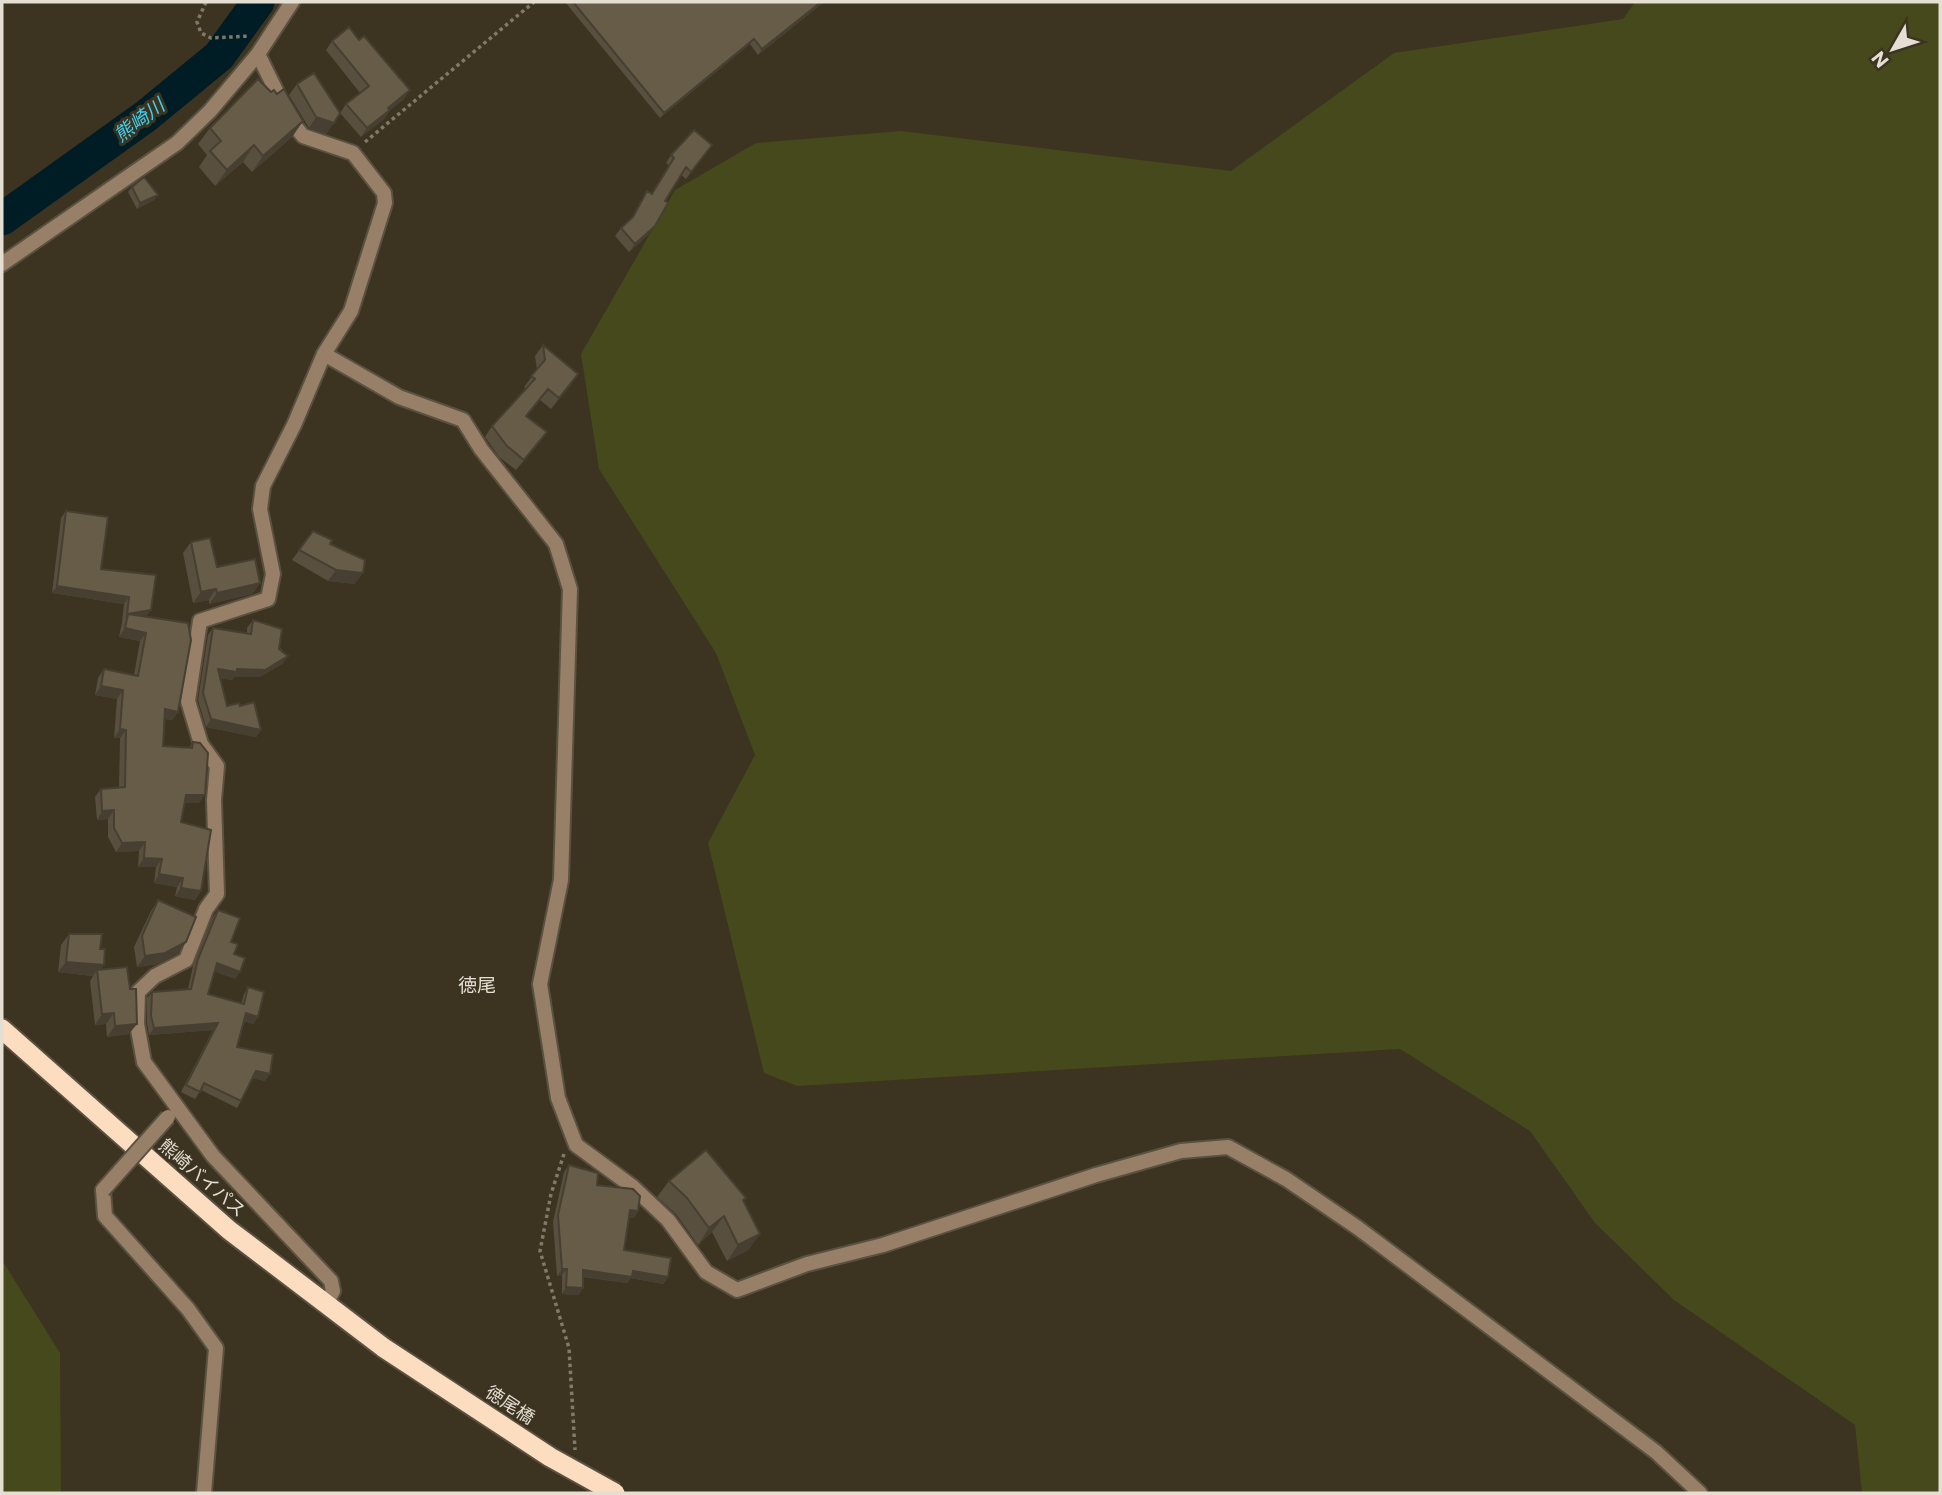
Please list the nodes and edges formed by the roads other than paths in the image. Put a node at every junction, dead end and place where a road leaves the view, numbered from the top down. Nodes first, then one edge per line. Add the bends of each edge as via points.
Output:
1 (292, 2) edge
2 (258, 54) junction
3 (2, 264) edge
4 (324, 354) junction
5 (2, 1030) edge
6 (173, 1112) junction
7 (326, 1304) junction
8 (384, 1348) joint
9 (204, 1493) edge
10 (615, 1493) edge
11 (1700, 1493) edge

1 - 2 street
2 - 3 street via 177,143
2 - 4 street via 303,136 353,153 384,193 355,301
4 - 6 street via 263,486 260,509 273,574 268,599 200,621 188,702 201,744 217,766 217,894 206,909 186,960 155,976 138,992 137,1024 144,1062
4 - 11 street via 400,397 463,420 556,544 570,589 561,880 540,984 558,1098 576,1145 668,1220 706,1272 737,1290 1096,1175 1181,1151 1228,1147 1359,1228 1656,1452
5 - 7 highway, 熊崎バイパス via 229,1230
6 - 7 street via 331,1281 333,1291
6 - 9 street, bridge via 103,1190 105,1216 216,1348
7 - 8 highway, 熊崎バイパス
8 - 10 highway, 徳尾橋, bridge via 551,1457

